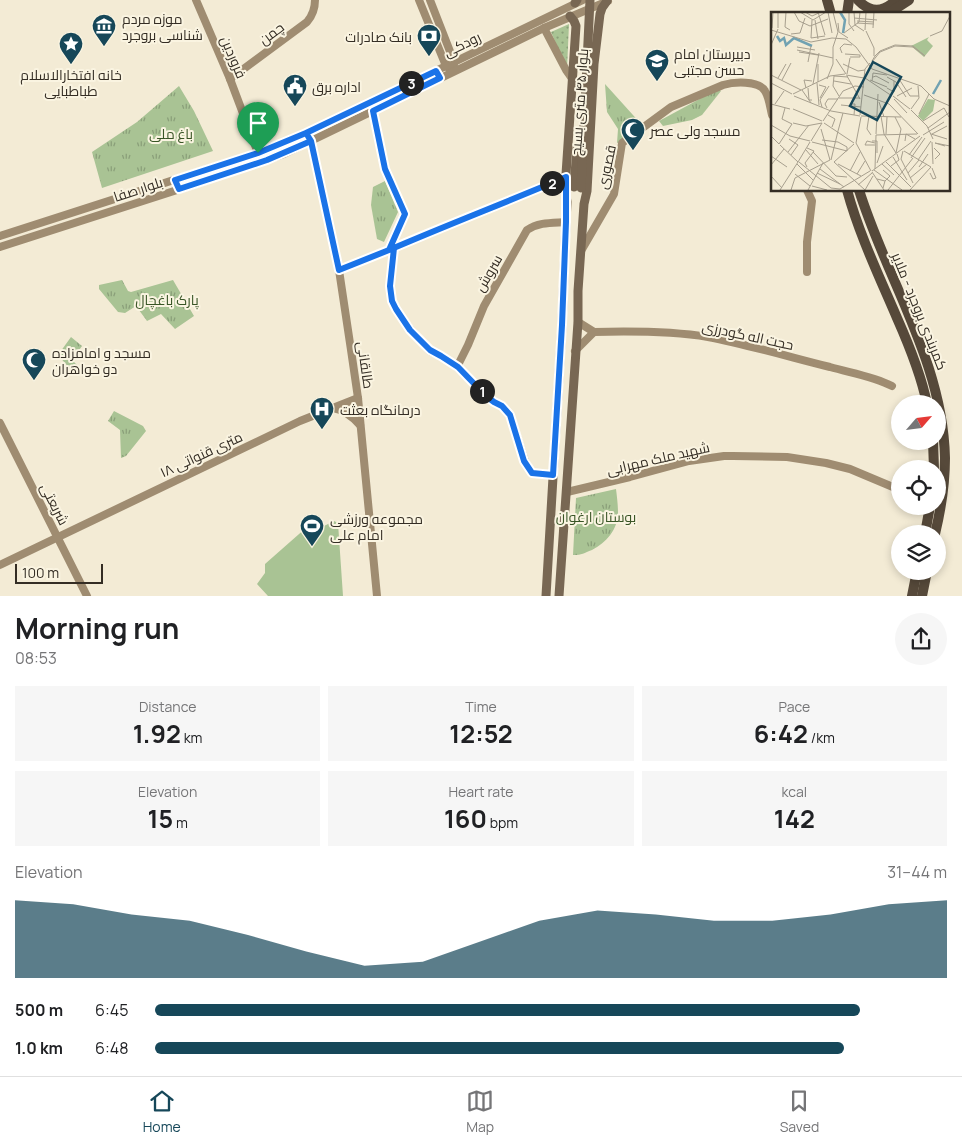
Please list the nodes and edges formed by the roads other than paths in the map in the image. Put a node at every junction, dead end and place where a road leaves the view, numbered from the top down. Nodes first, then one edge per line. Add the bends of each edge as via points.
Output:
1 (196, 0) edge
2 (315, 0) edge
3 (418, 0) edge
4 (430, 0) edge
5 (608, 0) edge
6 (827, 0) edge
7 (858, 0) edge
8 (915, 0) edge
9 (903, 1) edge
10 (583, 2) edge
11 (831, 12) edge
12 (890, 12) edge
13 (553, 14) junction
14 (570, 16) junction
15 (557, 22) junction
16 (544, 28) junction
17 (469, 59) junction
18 (454, 62) junction
19 (446, 66) junction
20 (453, 72) junction
21 (438, 74) junction
22 (230, 79) junction
23 (572, 80) junction
24 (373, 111) junction
25 (771, 111) edge
26 (306, 133) junction
27 (311, 141) junction
28 (258, 153) junction
29 (566, 177) junction
30 (175, 180) junction
31 (578, 188) junction
32 (179, 189) junction
33 (807, 191) edge
34 (846, 191) edge
35 (859, 191) edge
36 (567, 202) junction
37 (584, 204) junction
38 (80, 210) junction
39 (84, 220) junction
40 (48, 221) junction
41 (566, 222) junction
42 (51, 230) junction
43 (0, 236) edge
44 (0, 246) edge
45 (391, 249) junction
46 (581, 251) junction
47 (339, 270) junction
48 (808, 272) dead end
49 (578, 322) junction
50 (594, 332) junction
51 (576, 351) junction
52 (458, 367) junction
53 (892, 386) dead end
54 (925, 395) edge
55 (358, 398) junction
56 (333, 408) junction
57 (0, 423) edge
58 (360, 425) junction
59 (553, 475) junction
60 (891, 486) edge
61 (567, 492) junction
62 (937, 525) edge
63 (58, 537) junction
64 (0, 565) edge
65 (915, 580) edge
66 (926, 580) edge
67 (87, 596) edge
68 (377, 596) edge
69 (546, 596) edge
70 (559, 596) edge
71 (912, 596) edge
72 (922, 596) edge

1 - 22 street, فروردین
2 - 22 street, چمن via 313,14 307,22
3 - 19 street
4 - 18 street
5 - 10 street
5 - 37 main road, بلوار ۴۵ متری بسیج via 600,14 594,64
6 - 11 highway
7 - 9 highway via 867,8 878,9
8 - 9 highway
9 - 12 highway
10 - 13 street, رودکی
10 - 14 street, رودکی
10 - 31 main road, bridge
13 - 15 street
13 - 17 street, رودکی
14 - 15 street, رودکی
14 - 23 main road, بلوار ۴۵ متری بسیج via 576,26
15 - 16 street, رودکی
16 - 17 street, رودکی
16 - 23 street
17 - 18 street, رودکی
17 - 20 street, رودکی
18 - 19 street, رودکی
18 - 20 street
19 - 20 street
19 - 21 street, رودکی
20 - 21 street, رودکی
21 - 24 street, رودکی
21 - 26 street, رودکی
22 - 28 street, فروردین
23 - 29 main road, بلوار ۴۵ متری بسیج
24 - 27 street, رودکی
24 - 45 street via 385,169 405,214
25 - 46 street, قصوری via 763,87 754,83 728,83 671,107 650,122 622,143 614,194
26 - 27 street, طالقانی
26 - 28 street, بلوار صفا
27 - 32 street, بلوار صفا via 267,160
27 - 47 street, طالقانی
28 - 30 street, بلوار صفا
29 - 36 main road, بلوار ۴۵ متری بسیج
29 - 45 street
30 - 32 street
30 - 38 street, بلوار صفا
31 - 36 main road
31 - 37 main road
32 - 39 street, بلوار صفا
33 - 48 street via 812,201 807,242
34 - 54 highway, کمربندی بروجرد - ملایر
35 - 62 highway, کمربندی بروجرد - ملایر via 874,235 926,358 937,399 945,470
36 - 41 main road, بلوار ۴۵ متری بسیج
37 - 46 main road, بلوار ۴۵ متری بسیج
38 - 39 street
38 - 40 street, بلوار صفا
39 - 42 street, بلوار صفا
40 - 42 street
40 - 43 street, بلوار صفا
41 - 52 street, سروش via 544,223 527,230 484,306
41 - 59 main road, بلوار ۴۵ متری بسیج
42 - 44 street, بلوار صفا
45 - 47 street
45 - 52 street via 390,286 396,309 410,330 430,350
46 - 49 main road, بلوار ۴۵ متری بسیج
47 - 55 street, طالقانی
49 - 50 street
49 - 51 main road, بلوار ۴۵ متری بسیج
50 - 51 street
50 - 53 street, حجت اله گودرزی via 707,337 787,355
51 - 61 main road, بلوار ۴۵ متری بسیج
52 - 59 street via 510,415 524,461 532,473
55 - 56 street, ۱۸ متری قنواتی
55 - 58 street, طالقانی
56 - 58 street via 348,414
56 - 63 street, ۱۸ متری قنواتی
57 - 63 street, شریعتی
58 - 68 street, طالقانی
59 - 69 main road, بلوار ۴۵ متری بسیج
60 - 61 street, شهید ملک مهرابی via 826,463 787,457 724,456 689,460
61 - 70 main road, بلوار ۴۵ متری بسیج
63 - 64 street, ۱۸ متری قنواتی
63 - 67 street, شریعتی
65 - 71 highway
66 - 72 highway

